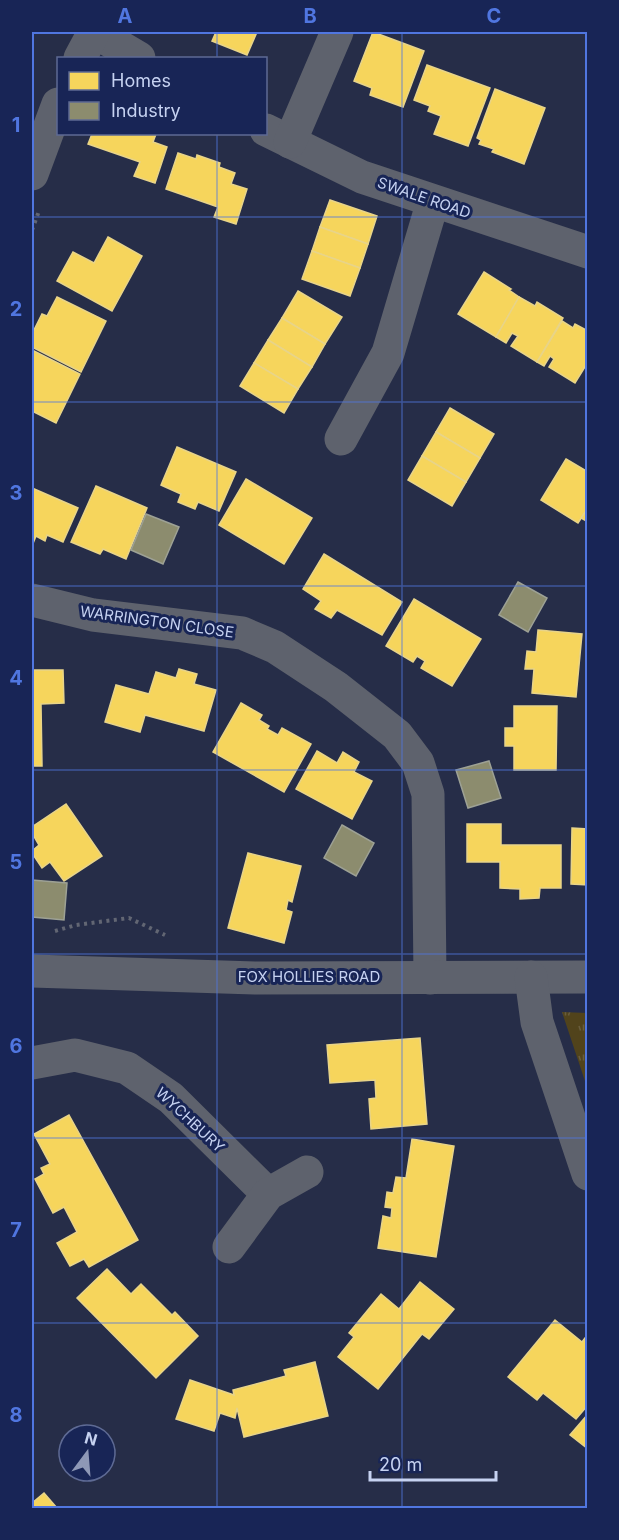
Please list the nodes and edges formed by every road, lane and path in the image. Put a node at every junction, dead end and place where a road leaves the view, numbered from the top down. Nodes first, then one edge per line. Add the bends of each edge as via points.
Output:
1 (94, 32) edge
2 (337, 32) edge
3 (81, 57) edge
4 (137, 57) edge
5 (57, 107) edge
6 (278, 136) edge
7 (32, 174) edge
8 (433, 201) junction
9 (588, 252) edge
10 (342, 439) dead end
11 (32, 600) edge
12 (32, 971) edge
13 (531, 977) junction
14 (588, 977) edge
15 (430, 978) junction
16 (32, 1063) edge
17 (307, 1172) dead end
18 (588, 1174) edge
19 (268, 1194) junction
20 (229, 1247) dead end

1 - 3 street
1 - 4 street
2 - 6 street
5 - 7 street
6 - 8 street, SWALE ROAD via 362,177
8 - 9 street, SWALE ROAD
8 - 10 street via 388,353
11 - 15 street, WARRINGTON CLOSE via 93,615 242,633 275,647 397,735 418,763 428,794
12 - 15 street, FOX HOLLIES ROAD via 255,978
13 - 14 street, FOX HOLLIES ROAD
13 - 15 street, FOX HOLLIES ROAD
13 - 18 street via 537,1022
16 - 19 street, WYCHBURY via 75,1055 127,1068 171,1098
17 - 19 street
19 - 20 street

